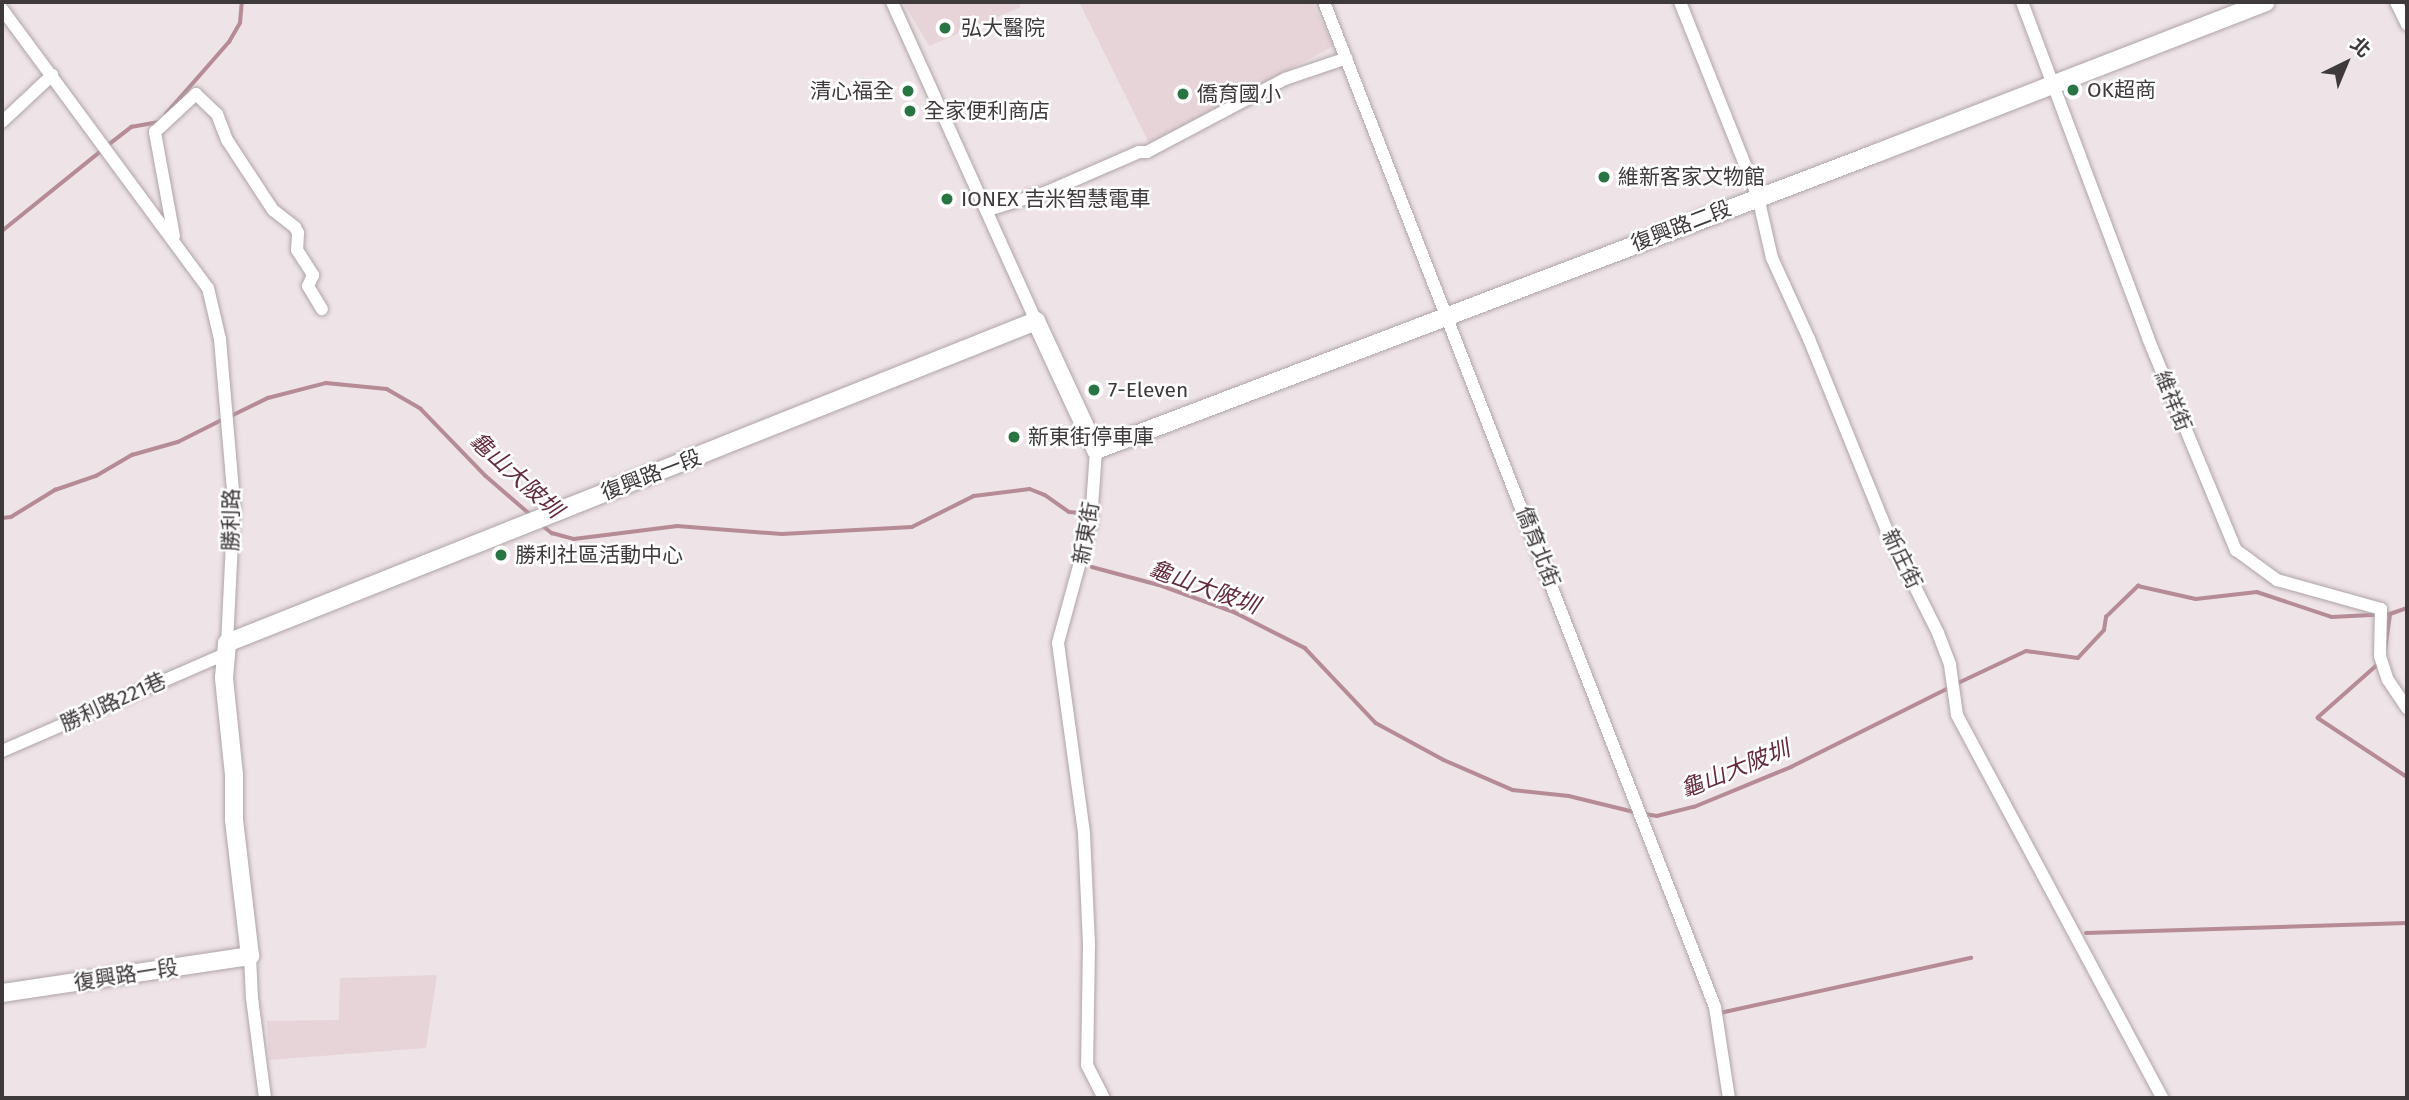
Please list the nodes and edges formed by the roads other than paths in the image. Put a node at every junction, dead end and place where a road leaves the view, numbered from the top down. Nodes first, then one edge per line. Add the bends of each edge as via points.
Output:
1 (891, 2) edge
2 (1324, 2) edge
3 (1680, 2) edge
4 (2022, 2) edge
5 (2266, 2) edge
6 (2396, 2) edge
7 (2, 9) edge
8 (2407, 24) edge
9 (1347, 58) junction
10 (52, 75) junction
11 (2054, 83) junction
12 (2, 122) edge
13 (1758, 197) junction
14 (988, 210) junction
15 (176, 242) junction
16 (322, 309) dead end
17 (1449, 317) junction
18 (1036, 321) junction
19 (1096, 450) junction
20 (226, 648) junction
21 (2407, 708) edge
22 (2, 751) edge
23 (250, 956) junction
24 (2, 993) edge
25 (265, 1098) edge
26 (1104, 1098) edge
27 (1729, 1098) edge
28 (2162, 1098) edge

1 - 14 street, 新東街
2 - 9 street, 僑育北街
3 - 13 street, 新庄街
4 - 11 street, 維祥街
5 - 11 street, 復興路二段
6 - 8 street
7 - 10 street, 勝利路
9 - 14 street via 1285,79 1146,152
9 - 17 street, 僑育北街
10 - 12 street
10 - 15 street, 勝利路
11 - 13 street, 復興路二段
11 - 21 street, 維祥街 via 2148,338 2236,550 2277,580 2382,609 2380,656 2388,680
13 - 17 street, 復興路二段
13 - 28 street, 新庄街 via 1772,258 1887,531 1938,633 1950,665 1957,715
14 - 18 street, 新東街
15 - 16 street via 155,132 196,94 217,114 227,139 272,210 295,227 297,250 313,275 308,286
15 - 20 street, 勝利路 via 208,288 220,340 234,501
17 - 19 street, 復興路二段
17 - 27 street, 僑育北街 via 1715,1007
18 - 19 street, 新東街
18 - 20 street, 復興路一段
19 - 26 street, 新東街 via 1091,522 1058,643 1084,834 1089,944 1087,1065
20 - 22 street, 勝利路221巷
20 - 23 street, 勝利路 via 234,820
23 - 24 street, 復興路一段
23 - 25 street, 勝利路

